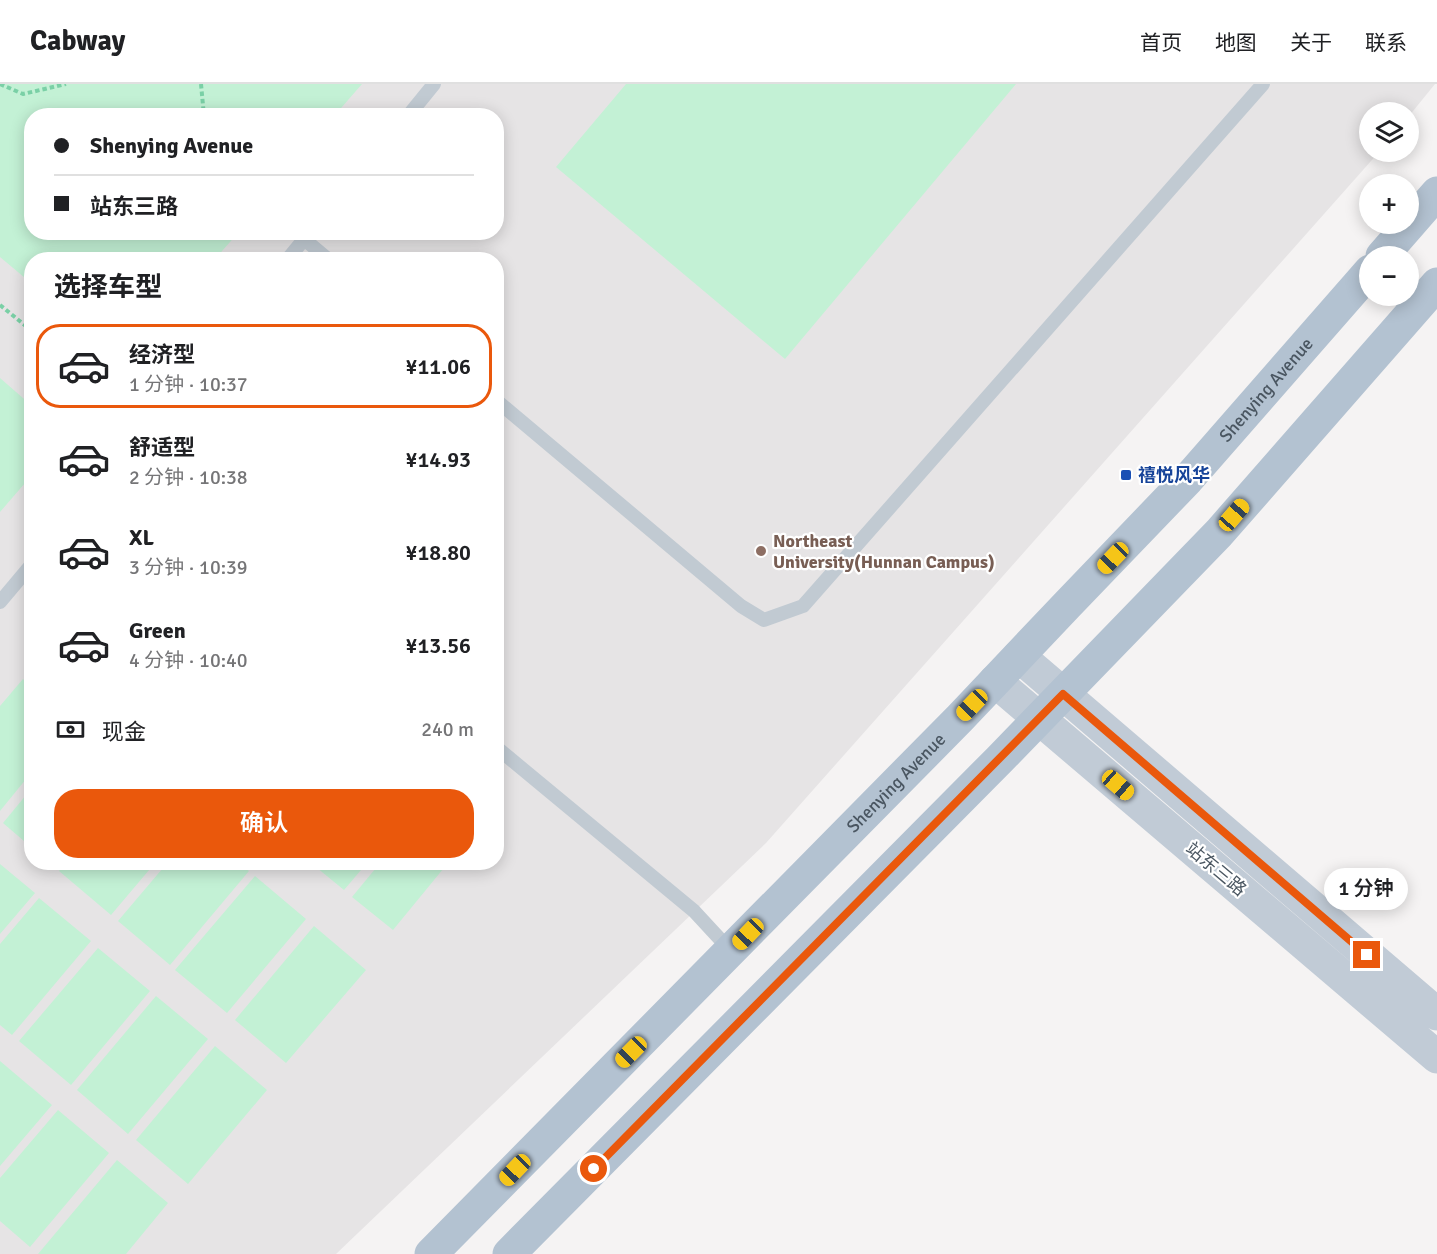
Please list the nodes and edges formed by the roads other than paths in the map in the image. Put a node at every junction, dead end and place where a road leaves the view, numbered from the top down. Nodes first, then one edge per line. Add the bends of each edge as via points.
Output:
1 (434, 84) edge
2 (1263, 84) edge
3 (414, 108) edge
4 (1437, 194) edge
5 (304, 240) edge
6 (311, 240) edge
7 (1391, 246) edge
8 (294, 252) edge
9 (322, 252) edge
10 (1359, 284) edge
11 (1437, 284) edge
12 (504, 407) edge
13 (24, 574) edge
14 (0, 602) edge
15 (1019, 656) junction
16 (995, 681) junction
17 (1063, 694) junction
18 (1040, 718) junction
19 (504, 754) edge
20 (731, 951) junction
21 (1437, 1014) edge
22 (1437, 1057) edge
23 (431, 1254) edge
24 (509, 1254) edge

1 - 3 lane
2 - 12 lane via 803,606 764,620 741,606
4 - 7 main road
5 - 8 lane
6 - 9 lane
10 - 15 main road, Shenying Avenue via 1188,479
11 - 17 main road via 1218,533
13 - 14 lane
15 - 16 main road, Shenying Avenue
15 - 17 street, 站东三路
16 - 18 street, 站东三路
16 - 20 main road, Shenying Avenue
17 - 18 main road
17 - 21 street, 站东三路
18 - 22 street, 站东三路
18 - 24 main road
19 - 20 lane via 694,911
20 - 23 main road, Shenying Avenue

